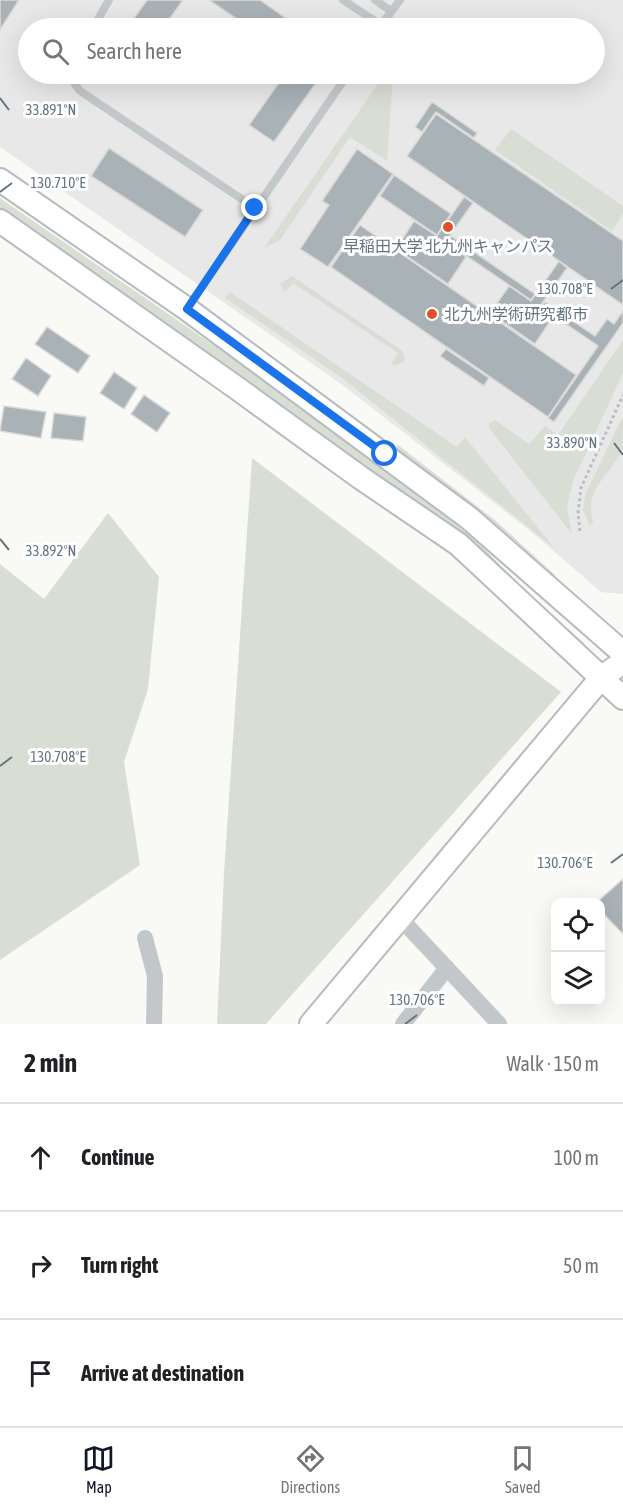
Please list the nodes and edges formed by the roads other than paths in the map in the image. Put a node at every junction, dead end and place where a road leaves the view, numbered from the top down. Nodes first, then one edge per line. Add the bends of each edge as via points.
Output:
1 (109, 0) edge
2 (343, 0) edge
3 (375, 0) edge
4 (400, 0) edge
5 (391, 11) junction
6 (99, 18) edge
7 (368, 18) edge
8 (386, 18) edge
9 (75, 84) edge
10 (341, 84) edge
11 (0, 180) edge
12 (255, 208) junction
13 (0, 220) edge
14 (187, 309) junction
15 (623, 653) edge
16 (623, 662) edge
17 (601, 678) junction
18 (623, 698) edge
19 (400, 918) junction
20 (145, 938) dead end
21 (447, 968) junction
22 (154, 1024) edge
23 (311, 1024) edge
24 (403, 1024) edge
25 (499, 1024) edge

1 - 6 lane
2 - 7 lane
3 - 5 lane
4 - 5 lane
5 - 8 lane
9 - 12 lane
10 - 12 lane
11 - 14 street
12 - 14 lane
13 - 17 street via 458,544
14 - 15 street via 469,518
16 - 17 street
17 - 18 street
17 - 19 street
19 - 21 street
19 - 23 street
20 - 22 street via 155,976
21 - 24 street
21 - 25 street

